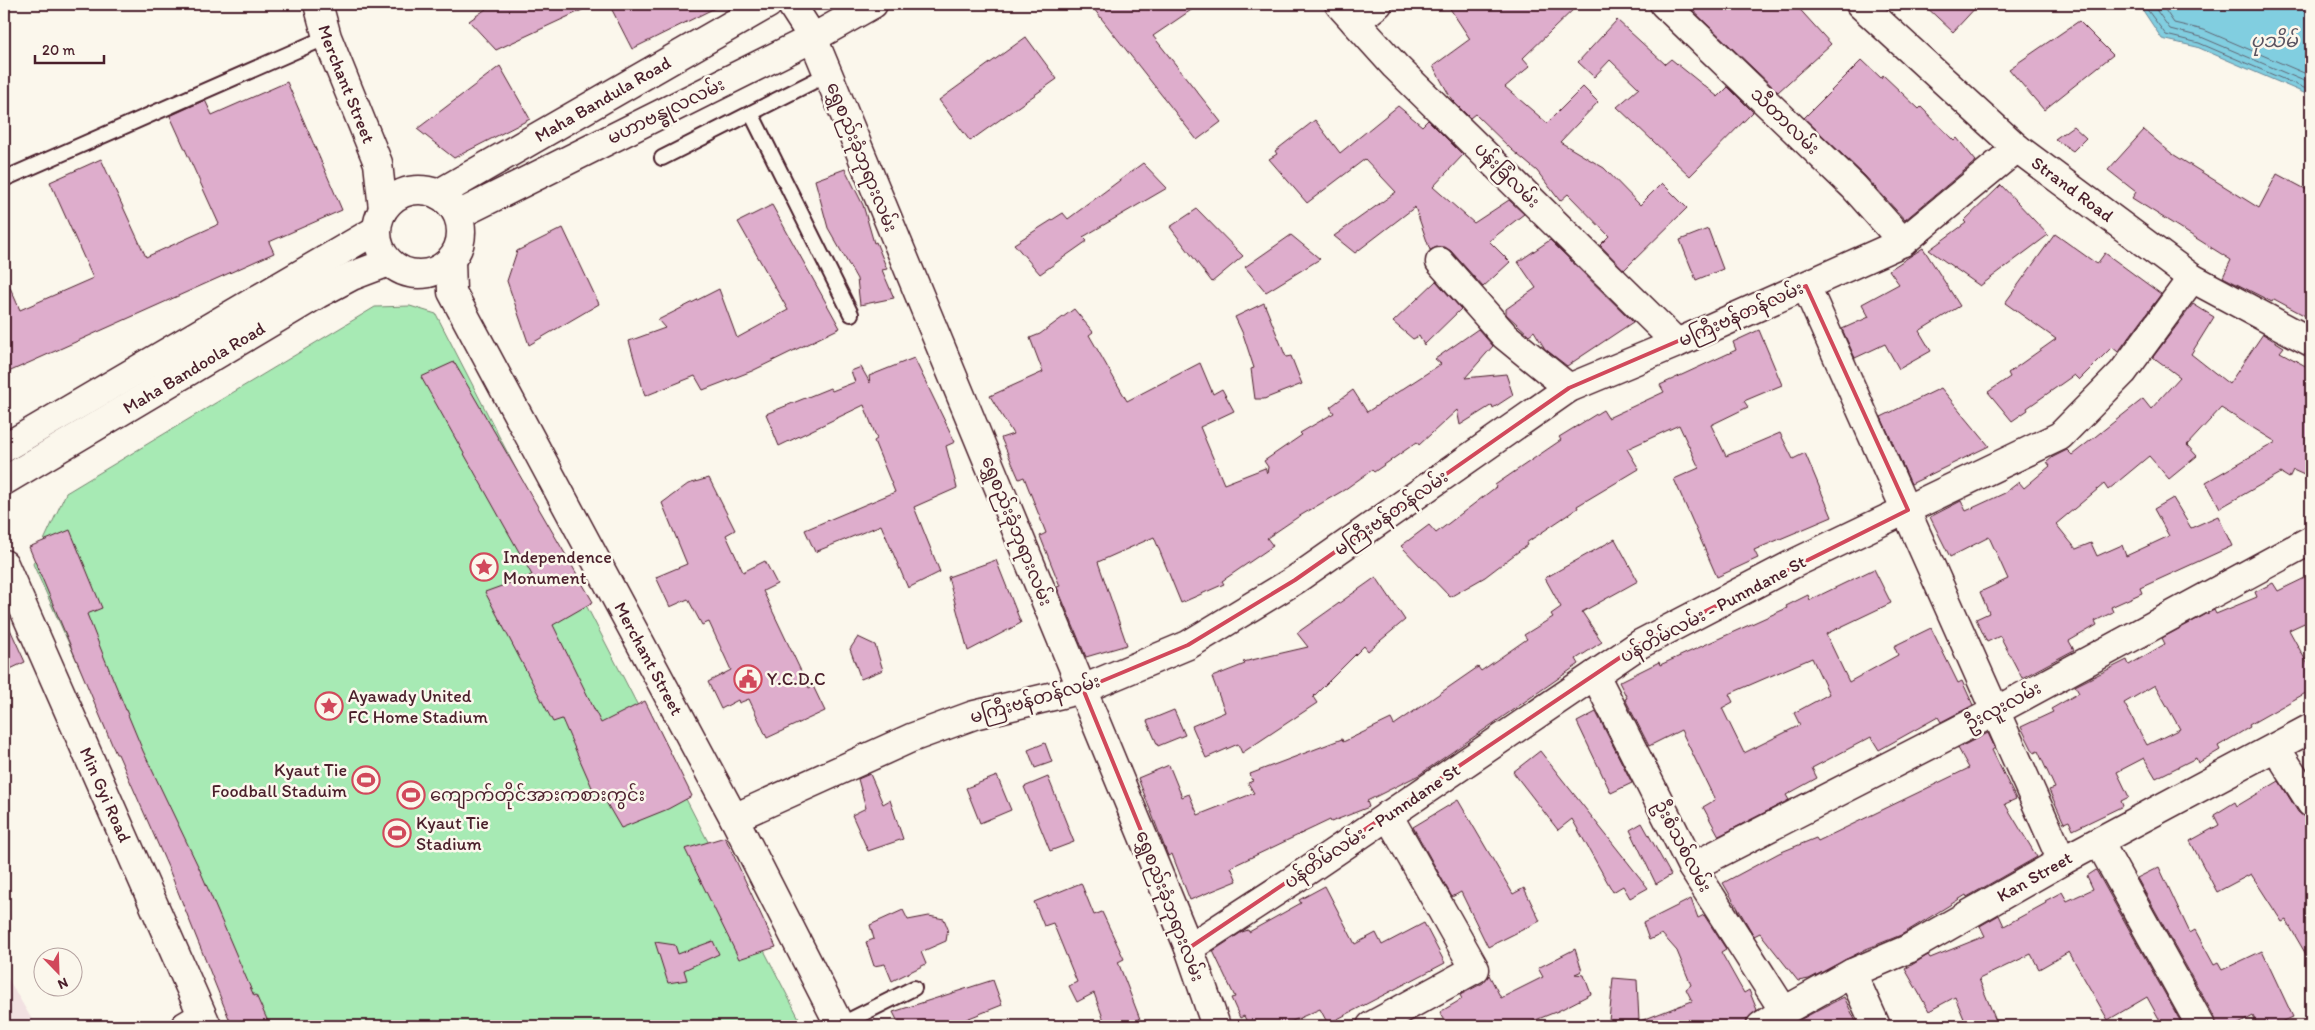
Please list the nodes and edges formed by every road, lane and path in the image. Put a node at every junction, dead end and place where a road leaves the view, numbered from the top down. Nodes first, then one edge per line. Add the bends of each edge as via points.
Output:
1 (318, 4) edge
2 (768, 4) edge
3 (792, 4) edge
4 (873, 4) edge
5 (1378, 4) edge
6 (1664, 4) edge
7 (1860, 4) edge
8 (1347, 13) edge
9 (327, 37) junction
10 (812, 38) junction
11 (828, 74) junction
12 (751, 113) junction
13 (2017, 148) junction
14 (662, 158) dead end
15 (378, 163) junction
16 (4, 179) edge
17 (408, 190) junction
18 (438, 194) junction
19 (458, 215) junction
20 (379, 219) junction
21 (1903, 242) junction
22 (451, 259) junction
23 (389, 262) junction
24 (1440, 262) dead end
25 (421, 273) junction
26 (2192, 278) junction
27 (1806, 286) junction
28 (452, 292) junction
29 (851, 314) dead end
30 (2311, 342) edge
31 (1677, 343) junction
32 (1569, 388) junction
33 (4, 448) edge
34 (4, 481) edge
35 (1908, 510) junction
36 (2311, 540) edge
37 (4, 564) edge
38 (1595, 675) junction
39 (1083, 689) junction
40 (1994, 712) junction
41 (2311, 728) edge
42 (2276, 748) junction
43 (2311, 803) edge
44 (1388, 815) junction
45 (734, 818) junction
46 (2098, 842) junction
47 (2062, 861) junction
48 (1692, 867) junction
49 (1189, 948) junction
50 (1852, 973) junction
51 (914, 988) dead end
52 (1784, 1011) junction
53 (198, 1023) edge
54 (840, 1026) edge
55 (1216, 1026) edge
56 (1371, 1026) edge
57 (1761, 1026) edge
58 (1876, 1026) edge
59 (2201, 1026) edge

1 - 9 street, Merchant Street
2 - 18 street, Maha Bandula Road
3 - 10 street, ရွှေစည်းခုံဘုရားလမ်း
4 - 10 street, မဟာဗန္ဓုလလမ်း
5 - 8 street
6 - 21 street, သီတာလမ်း via 1854,187
7 - 13 street, Strand Road
8 - 31 street, ပန်းခြံလမ်း via 1395,66
9 - 15 street, Merchant Street
9 - 16 lane
10 - 11 street, ရွှေစည်းခုံဘုရားလမ်း
10 - 19 street, မဟာဗန္ဓုလလမ်း
11 - 12 lane
11 - 39 street, ရွှေစည်းခုံဘုရားလမ်း
12 - 14 lane
12 - 29 lane
13 - 21 street, မကြီးဗန်တန်လမ်း
13 - 26 street, Strand Road
15 - 17 street, Merchant Street
15 - 20 street, Merchant Street
17 - 18 street
17 - 20 street via 394,197
18 - 19 street
19 - 22 street via 461,238
20 - 23 street via 381,252
20 - 33 street, Maha Bandoola Road
21 - 27 street, မကြီးဗန်တန်လမ်း
22 - 25 street via 442,267
22 - 28 street
23 - 25 street via 401,270
23 - 34 street, Maha Bandoola Road via 318,294
24 - 32 street via 1506,336
25 - 28 street
26 - 30 street, Strand Road
26 - 35 street, ပန်တိမ်လမ်း - Punndane St via 2123,372 2060,436
27 - 31 street, မကြီးဗန်တန်လမ်း
27 - 35 street
28 - 45 street, Merchant Street
31 - 32 street, မကြီးဗန်တန်လမ်း
32 - 39 street, မကြီးဗန်တန်လမ်း via 1295,580 1188,645
35 - 38 street, ပန်တိမ်လမ်း - Punndane St via 1797,562 1649,640
35 - 40 street
36 - 40 street, ဦးလူးလမ်း
37 - 53 street, Min Gyi Road
38 - 44 street, ပန်တိမ်လမ်း - Punndane St
38 - 48 street, ဦးစံသစ်လမ်း
39 - 45 street, မကြီးဗန်တန်လမ်း via 974,715 911,738
39 - 49 street, ရွှေစည်းခုံဘုရားလမ်း
40 - 47 street
40 - 48 street, ဦးလူးလမ်း
41 - 42 street, Kan Street
42 - 43 street
42 - 46 street, Kan Street
44 - 49 street, ပန်တိမ်လမ်း - Punndane St
44 - 56 street via 1474,969
45 - 54 street, Merchant Street
46 - 47 street, Kan Street
46 - 59 street
47 - 50 street, Kan Street via 1908,949
48 - 52 street, ဦးစံသစ်လမ်း
49 - 55 street, ရွှေစည်းခုံဘုရားလမ်း
50 - 52 street, Kan Street
50 - 58 street
51 - 54 lane
52 - 57 street, Kan Street

